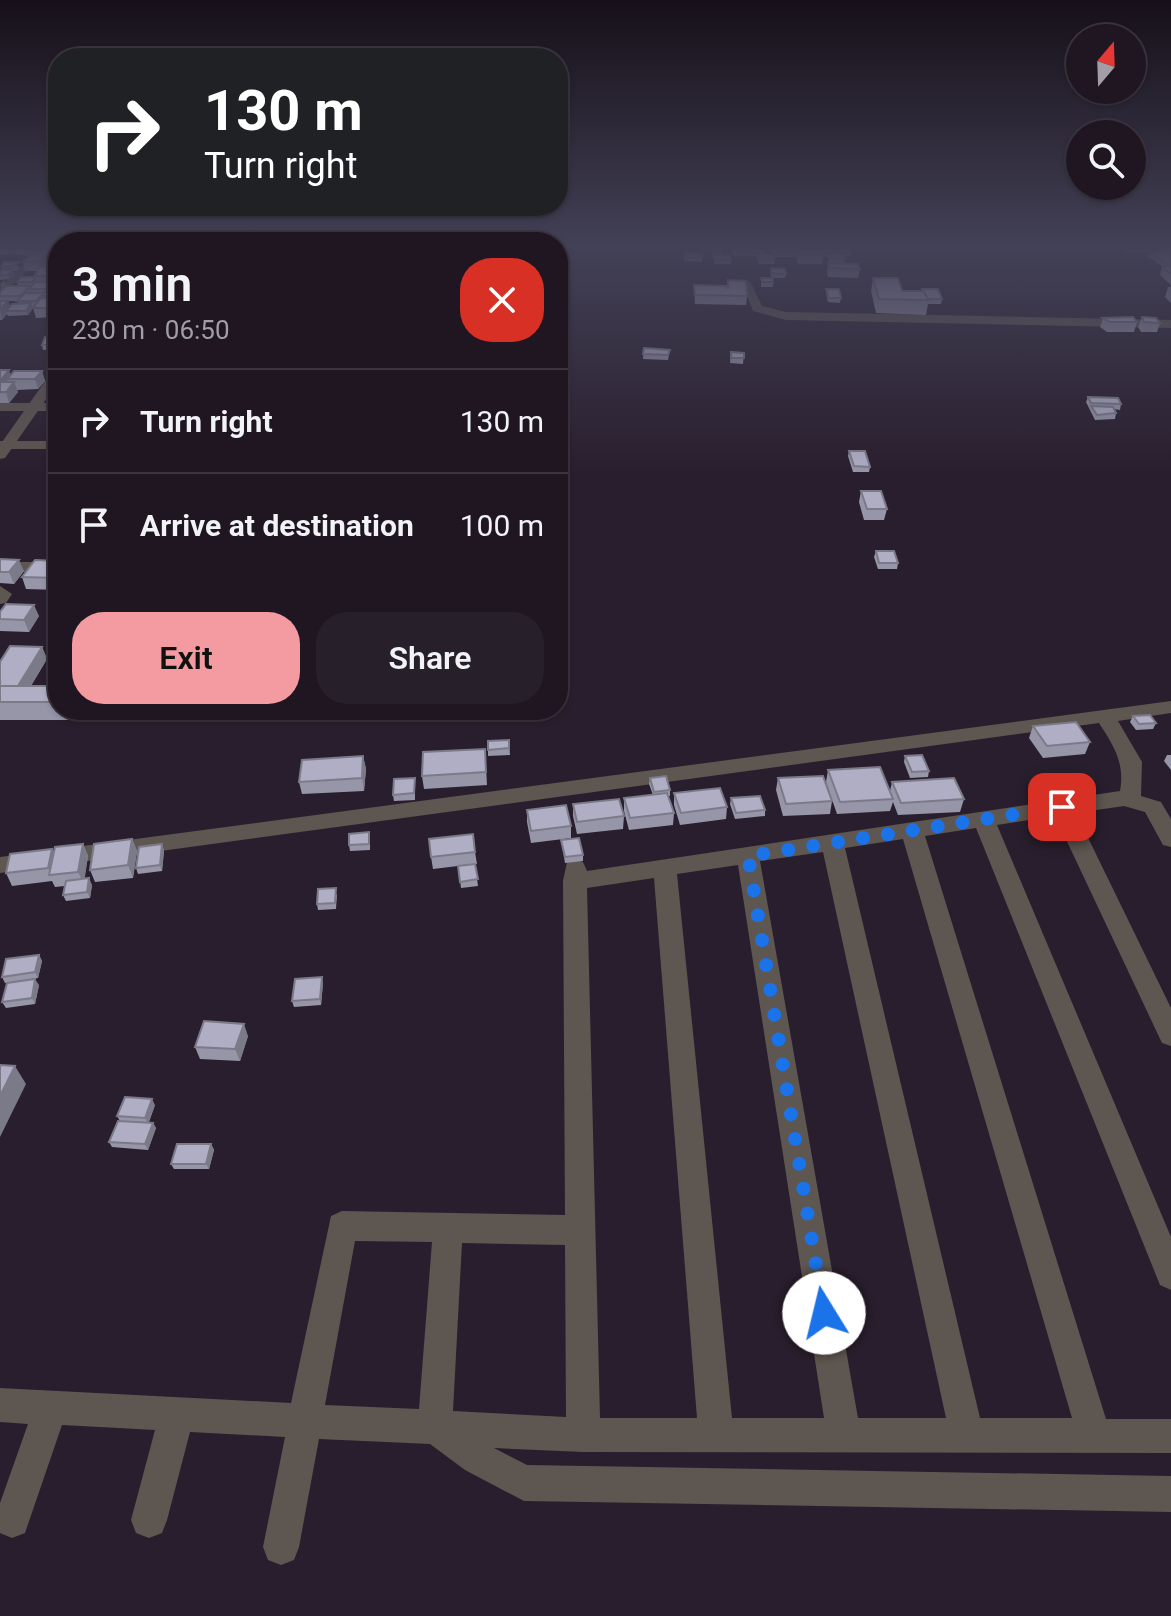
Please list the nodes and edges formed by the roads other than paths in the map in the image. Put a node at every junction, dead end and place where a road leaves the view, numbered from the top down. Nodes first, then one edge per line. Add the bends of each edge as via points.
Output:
1 (48, 387) edge
2 (0, 407) edge
3 (33, 407) junction
4 (48, 407) edge
5 (48, 446) edge
6 (2, 448) edge
7 (0, 567) edge
8 (48, 567) edge
9 (0, 591) edge
10 (0, 599) edge
11 (1171, 707) edge
12 (1104, 715) junction
13 (1130, 798) junction
14 (1062, 807) junction
15 (983, 819) junction
16 (912, 830) junction
17 (1171, 839) edge
18 (832, 843) junction
19 (748, 856) junction
20 (0, 865) edge
21 (665, 869) junction
22 (1171, 1035) edge
23 (448, 1228) junction
24 (579, 1230) junction
25 (1171, 1274) edge
26 (0, 1405) edge
27 (51, 1408) junction
28 (177, 1414) junction
29 (306, 1421) junction
30 (435, 1427) junction
31 (583, 1435) junction
32 (716, 1435) junction
33 (844, 1436) junction
34 (967, 1436) junction
35 (1094, 1436) junction
36 (1171, 1436) edge
37 (1171, 1494) edge
38 (12, 1520) dead end
39 (149, 1520) dead end
40 (281, 1547) dead end

1 - 3 street
2 - 3 street
3 - 4 street
3 - 6 street
5 - 6 street
7 - 8 street
9 - 10 street
11 - 12 street
12 - 13 street via 1133,760 1136,773
12 - 20 street
13 - 14 street
13 - 17 street via 1153,807
14 - 15 street
14 - 22 street
15 - 16 street
15 - 25 street
16 - 18 street
16 - 35 street
18 - 19 street
18 - 34 street
19 - 21 street
19 - 33 street
21 - 24 street via 575,874
21 - 32 street
23 - 24 street
23 - 29 street via 342,1226
23 - 30 street
24 - 31 street
26 - 27 street
27 - 28 street
27 - 38 street
28 - 29 street
28 - 39 street
29 - 30 street
29 - 40 street
30 - 31 street
30 - 37 street via 524,1483
31 - 32 street
32 - 33 street
33 - 34 street
34 - 35 street
35 - 36 street

